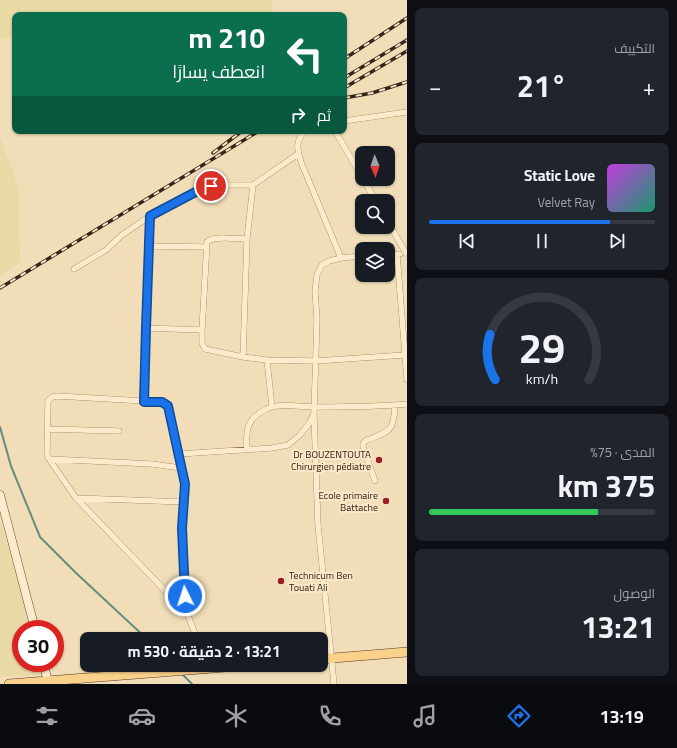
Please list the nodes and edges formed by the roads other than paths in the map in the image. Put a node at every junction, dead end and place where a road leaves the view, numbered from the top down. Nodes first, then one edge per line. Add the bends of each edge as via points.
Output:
1 (407, 112) edge
2 (347, 121) edge
3 (303, 134) edge
4 (337, 134) edge
5 (298, 154) junction
6 (355, 166) edge
7 (254, 185) junction
8 (150, 216) junction
9 (395, 234) edge
10 (247, 239) junction
11 (149, 246) junction
12 (206, 247) junction
13 (406, 253) edge
14 (397, 254) joint
15 (355, 257) edge
16 (338, 259) junction
17 (74, 269) dead end
18 (146, 328) junction
19 (202, 330) junction
20 (405, 355) junction
21 (243, 357) junction
22 (267, 360) junction
23 (315, 361) junction
24 (407, 380) edge
25 (144, 402) junction
26 (407, 404) edge
27 (395, 406) junction
28 (272, 407) junction
29 (314, 410) junction
30 (47, 429) junction
31 (119, 431) dead end
32 (247, 449) junction
33 (179, 454) junction
34 (49, 459) junction
35 (181, 468) junction
36 (375, 481) dead end
37 (0, 495) edge
38 (76, 498) junction
39 (184, 502) junction
40 (186, 610) junction
41 (33, 620) edge
42 (194, 632) edge
43 (324, 632) edge
44 (407, 652) edge
45 (328, 658) edge
46 (328, 664) edge
47 (45, 672) edge
48 (170, 672) edge
49 (48, 682) edge
50 (9, 684) edge
51 (334, 684) edge

1 - 2 street
3 - 5 street via 297,143
4 - 6 street
5 - 7 street
5 - 16 street
7 - 8 street via 205,187
7 - 10 street
8 - 11 street
8 - 17 street via 122,235 106,250
9 - 13 street
10 - 12 street via 214,238 208,240
10 - 21 street
11 - 12 street
11 - 18 street
12 - 19 street
13 - 14 street
14 - 20 street
15 - 16 street
16 - 23 street via 322,266 315,282
18 - 19 street
18 - 25 street
19 - 21 street via 202,343 205,349
20 - 23 street
20 - 24 street
21 - 22 street
22 - 23 street
22 - 28 street
23 - 29 street
25 - 30 street via 52,397 48,403
25 - 33 street via 162,402 168,406
26 - 27 street
27 - 29 street
27 - 36 street via 394,423 389,431 363,444
28 - 29 street via 286,405
28 - 32 street via 263,411 248,425
29 - 32 street via 310,422 288,445
29 - 43 street
30 - 31 street
30 - 34 street
32 - 33 street
33 - 35 street
34 - 35 street via 152,464
34 - 38 street
35 - 39 street via 185,484
37 - 41 main road
38 - 39 street
38 - 40 street
39 - 40 street via 182,554
40 - 42 street
44 - 45 main road
46 - 51 street
47 - 49 main road
48 - 49 main road
49 - 50 main road

